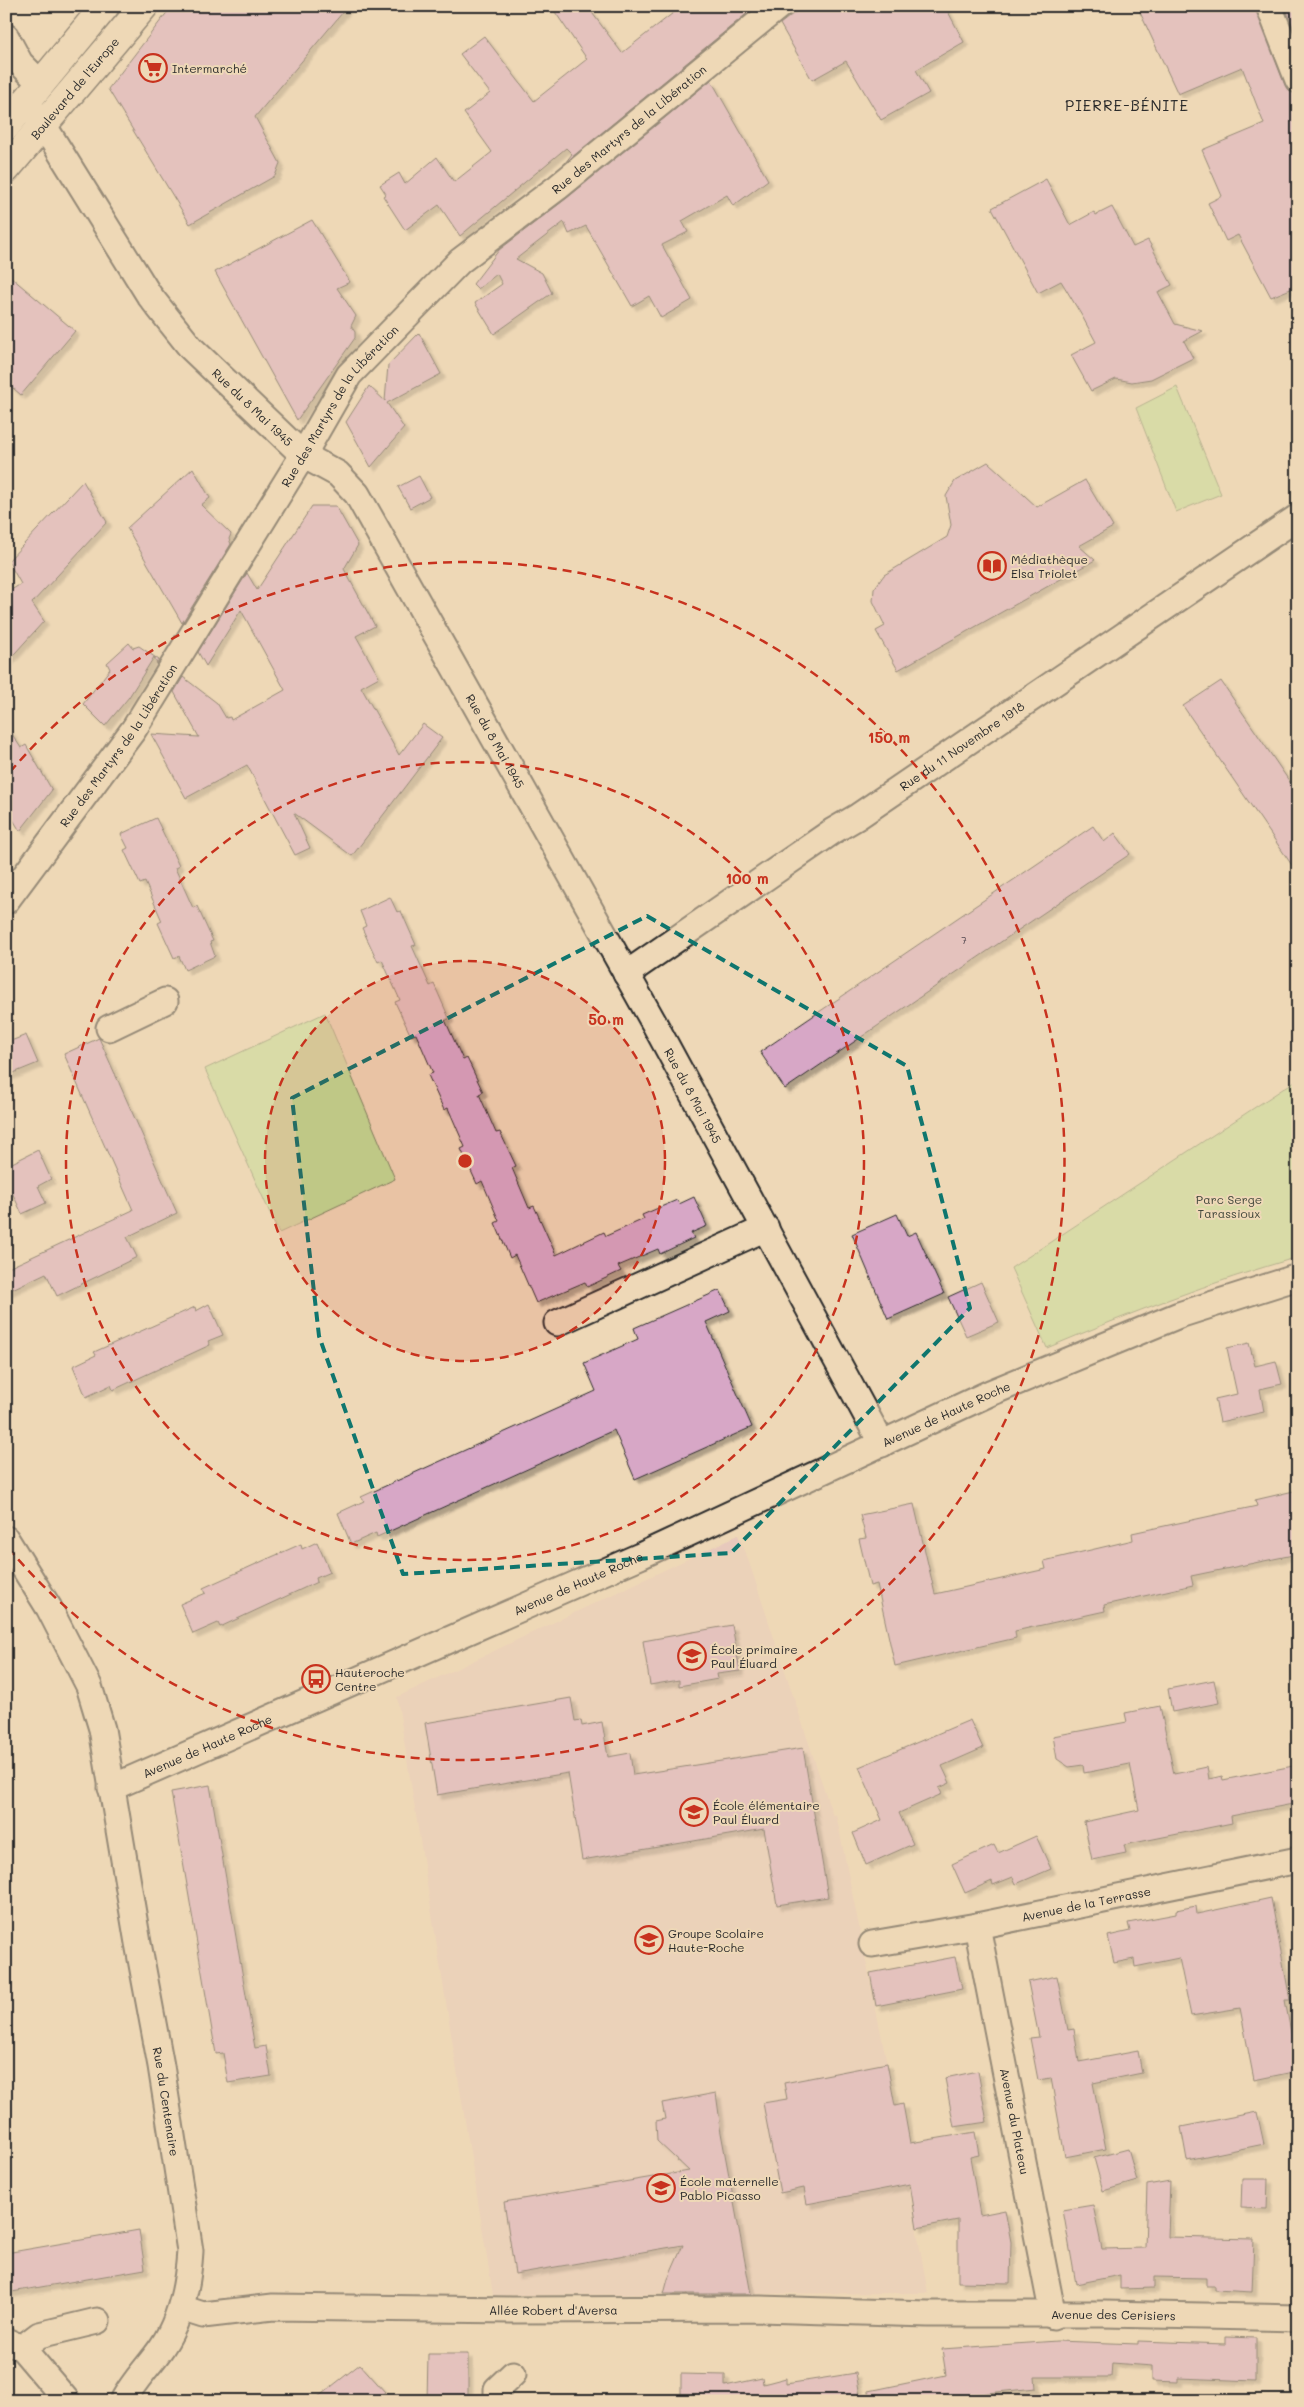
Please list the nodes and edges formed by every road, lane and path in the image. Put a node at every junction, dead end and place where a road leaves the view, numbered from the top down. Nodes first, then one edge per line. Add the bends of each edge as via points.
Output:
1 (105, 6) edge
2 (144, 6) edge
3 (779, 6) edge
4 (1269, 6) edge
5 (6, 38) edge
6 (1298, 80) edge
7 (34, 94) junction
8 (6, 126) edge
9 (44, 126) junction
10 (6, 169) edge
11 (302, 455) junction
12 (1298, 517) edge
13 (6, 901) edge
14 (626, 974) junction
15 (165, 1000) dead end
16 (109, 1028) dead end
17 (766, 1228) junction
18 (1298, 1277) edge
19 (557, 1323) dead end
20 (882, 1444) junction
21 (6, 1539) edge
22 (111, 1788) junction
23 (1298, 1860) edge
24 (977, 1926) junction
25 (872, 1944) dead end
26 (181, 2308) junction
27 (928, 2314) joint
28 (1053, 2316) junction
29 (1298, 2318) edge
30 (97, 2321) dead end
31 (14, 2344) edge
32 (513, 2374) dead end
33 (67, 2401) edge
34 (123, 2401) edge
35 (497, 2401) edge

1 - 7 main road
2 - 9 main road, Boulevard de l'Europe
3 - 11 street, Rue des Martyrs de la Libération via 558,187 460,261 349,375
4 - 6 street
5 - 7 street, Rue du 8 Mai 1945
7 - 8 main road
7 - 9 street, Rue du 8 Mai 1945
9 - 10 main road, Boulevard de l'Europe
9 - 11 street, Rue du 8 Mai 1945 via 149,295 191,348
11 - 13 street, Rue des Martyrs de la Libération via 134,729
11 - 14 street, Rue du 8 Mai 1945 via 338,474 357,494
12 - 14 street, Rue du 11 Novembre 1918 via 857,817 833,830
14 - 17 street, Rue du 8 Mai 1945
15 - 16 street
17 - 19 street
17 - 20 street, Rue du 8 Mai 1945
18 - 20 street, Avenue de Haute Roche via 1179,1315 990,1393
20 - 22 street, Avenue de Haute Roche via 640,1556
21 - 22 street via 48,1608 89,1686 102,1729
22 - 26 street, Rue du Centenaire via 162,2066 190,2251 188,2281
23 - 24 street, Avenue de la Terrasse
24 - 25 street, Avenue de la Terrasse
24 - 28 street, Avenue du Plateau
26 - 27 street, Allée Robert d'Aversa via 203,2315 273,2307 760,2309
26 - 34 street, Rue du Centenaire via 163,2346
27 - 28 street, Avenue des Cerisiers
28 - 29 street, Avenue des Cerisiers
30 - 31 street
31 - 33 street
32 - 35 street via 497,2389

